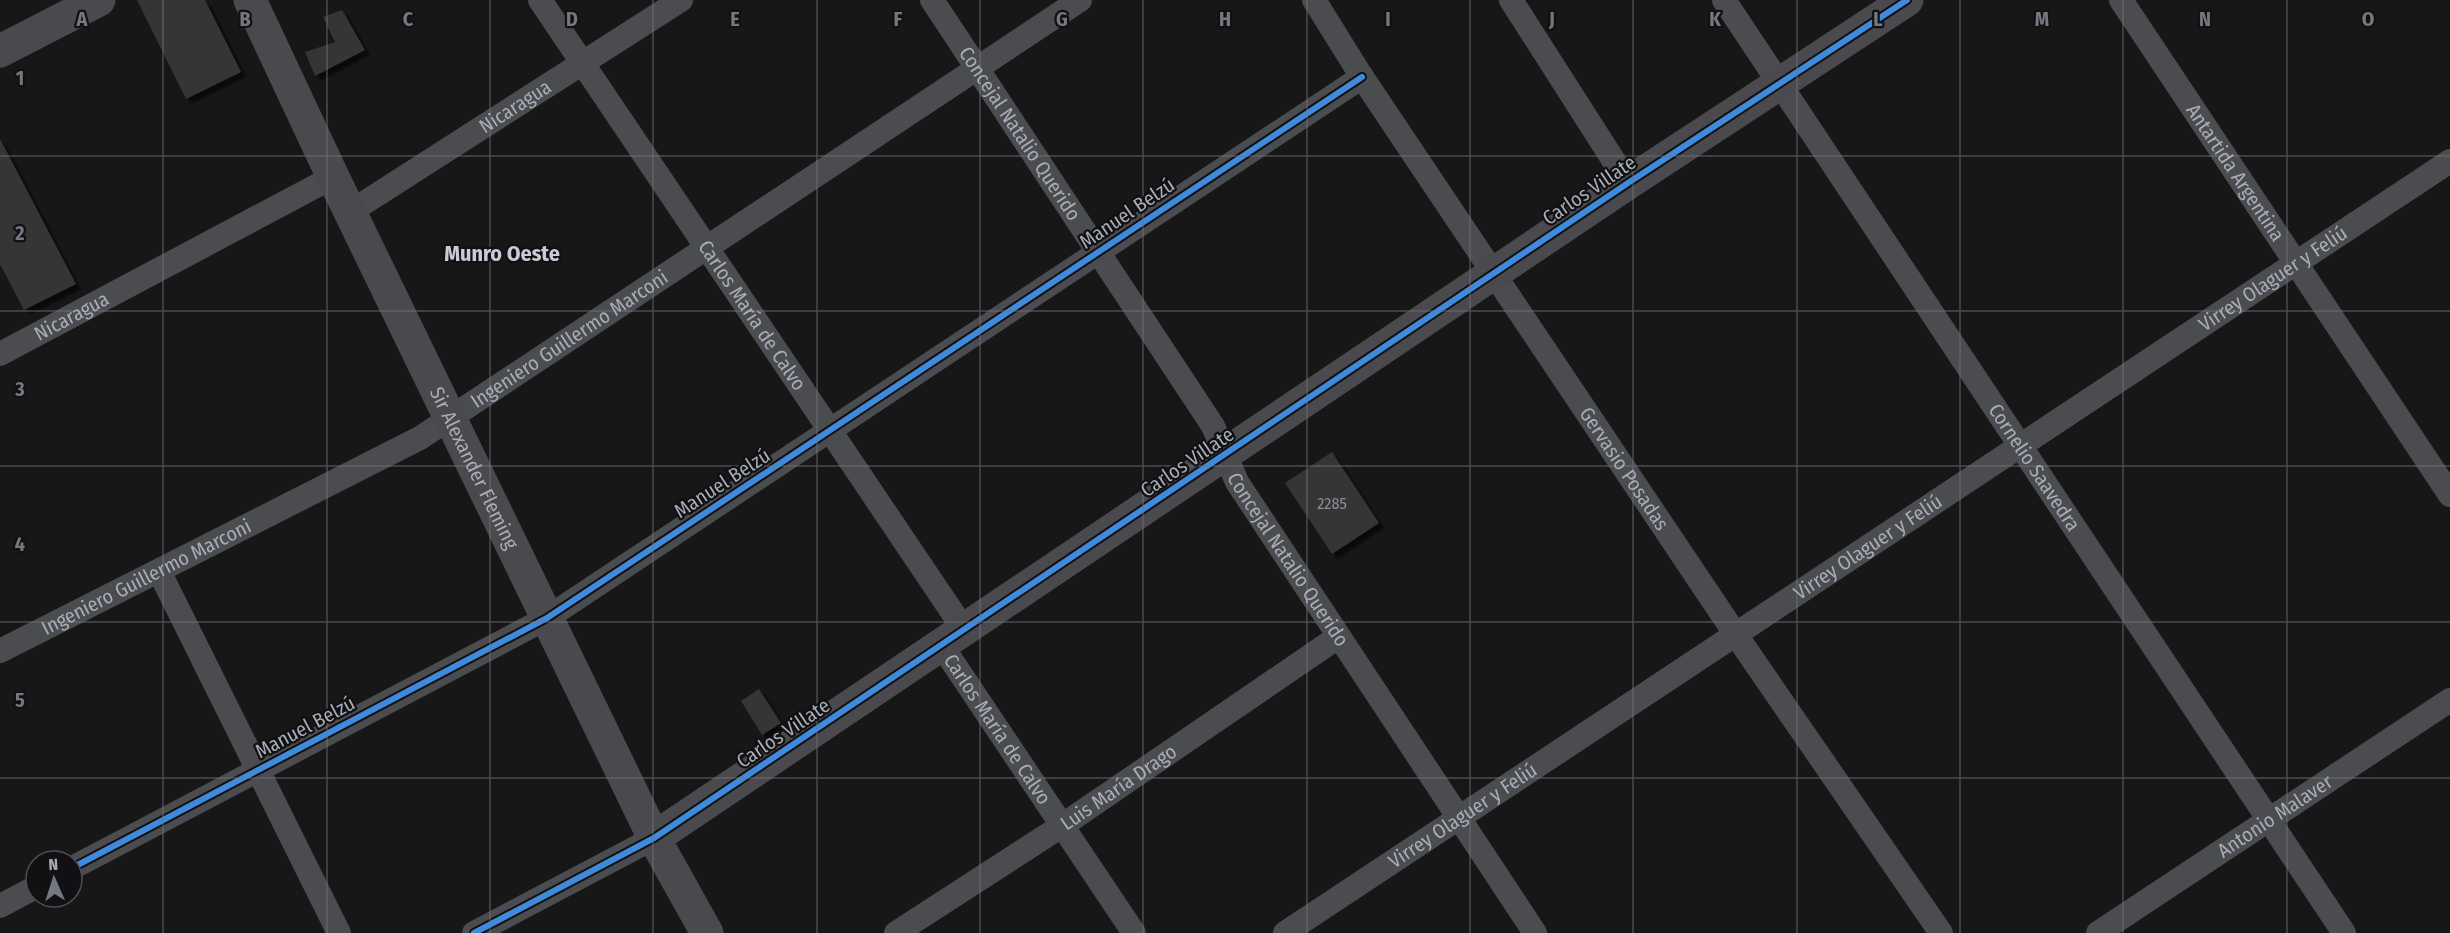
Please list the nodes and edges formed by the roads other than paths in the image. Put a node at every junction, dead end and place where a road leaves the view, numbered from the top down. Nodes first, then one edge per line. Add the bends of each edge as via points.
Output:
1 (99, 0) edge
2 (250, 0) edge
3 (540, 0) edge
4 (681, 0) edge
5 (932, 0) edge
6 (1080, 0) edge
7 (1314, 0) edge
8 (1511, 0) edge
9 (1724, 0) edge
10 (1907, 0) edge
11 (2121, 0) edge
12 (0, 51) edge
13 (582, 63) junction
14 (978, 67) junction
15 (1362, 77) junction
16 (1779, 85) junction
17 (2450, 160) edge
18 (333, 177) junction
19 (1628, 183) junction
20 (350, 212) junction
21 (707, 246) junction
22 (1099, 252) junction
23 (2295, 262) junction
24 (1495, 273) junction
25 (0, 354) edge
26 (450, 417) junction
27 (830, 431) junction
28 (2022, 446) junction
29 (1224, 457) junction
30 (2450, 495) edge
31 (159, 571) junction
32 (547, 618) junction
33 (1736, 636) junction
34 (1338, 637) junction
35 (953, 638) junction
36 (0, 651) edge
37 (2450, 699) edge
38 (260, 770) junction
39 (1457, 817) junction
40 (2269, 819) junction
41 (1063, 825) junction
42 (654, 838) junction
43 (84, 862) edge
44 (24, 893) edge
45 (0, 906) edge
46 (339, 933) edge
47 (474, 933) edge
48 (707, 933) edge
49 (896, 933) edge
50 (1134, 933) edge
51 (1285, 933) edge
52 (1534, 933) edge
53 (1941, 933) edge
54 (2098, 933) edge
55 (2344, 933) edge

1 - 12 street
2 - 18 street, Sir Alexander Fleming
3 - 13 street, Carlos María de Calvo
4 - 13 street, Nicaragua
5 - 14 street, Concejal Natalio Querido
6 - 14 street, Ingeniero Guillermo Marconi
7 - 15 street, Gervasio Posadas
8 - 19 street
9 - 16 street, Cornelio Saavedra
10 - 16 street, Carlos Villate
11 - 23 street, Antartida Argentina
13 - 20 street, Nicaragua
13 - 21 street, Carlos María de Calvo
14 - 21 street, Ingeniero Guillermo Marconi
14 - 22 street, Concejal Natalio Querido
15 - 22 street, Manuel Belzú
15 - 24 street, Gervasio Posadas
16 - 19 street, Carlos Villate
16 - 28 street, Cornelio Saavedra
17 - 23 street, Virrey Olaguer y Feliú
18 - 20 street, Sir Alexander Fleming
18 - 25 street, Nicaragua
19 - 24 street, Carlos Villate
20 - 26 street, Sir Alexander Fleming
21 - 26 street, Ingeniero Guillermo Marconi
21 - 27 street, Carlos María de Calvo
22 - 27 street, Manuel Belzú
22 - 29 street, Concejal Natalio Querido via 1213,426
23 - 28 street, Virrey Olaguer y Feliú
23 - 30 street, Antartida Argentina
24 - 29 street, Carlos Villate
24 - 33 street, Gervasio Posadas
26 - 31 street, Ingeniero Guillermo Marconi via 420,438
26 - 32 street, Sir Alexander Fleming
27 - 32 street, Manuel Belzú
27 - 35 street, Carlos María de Calvo
28 - 33 street, Virrey Olaguer y Feliú
28 - 40 street, Cornelio Saavedra
29 - 34 street, Concejal Natalio Querido
29 - 35 street, Carlos Villate
31 - 36 street, Ingeniero Guillermo Marconi
31 - 38 street
32 - 38 street, Manuel Belzú
32 - 42 street, Sir Alexander Fleming
33 - 39 street, Virrey Olaguer y Feliú
33 - 53 street, Gervasio Posadas
34 - 39 street, Concejal Natalio Querido
34 - 41 street, Luis María Drago
35 - 41 street, Carlos María de Calvo
35 - 42 street, Carlos Villate
37 - 40 street, Antonio Malaver
38 - 43 street, Manuel Belzú
38 - 46 street
39 - 51 street, Virrey Olaguer y Feliú
39 - 52 street, Concejal Natalio Querido
40 - 54 street, Antonio Malaver
40 - 55 street, Cornelio Saavedra
41 - 49 street, Luis María Drago
41 - 50 street, Carlos María de Calvo
42 - 47 street, Carlos Villate
42 - 48 street, Sir Alexander Fleming
44 - 45 street

